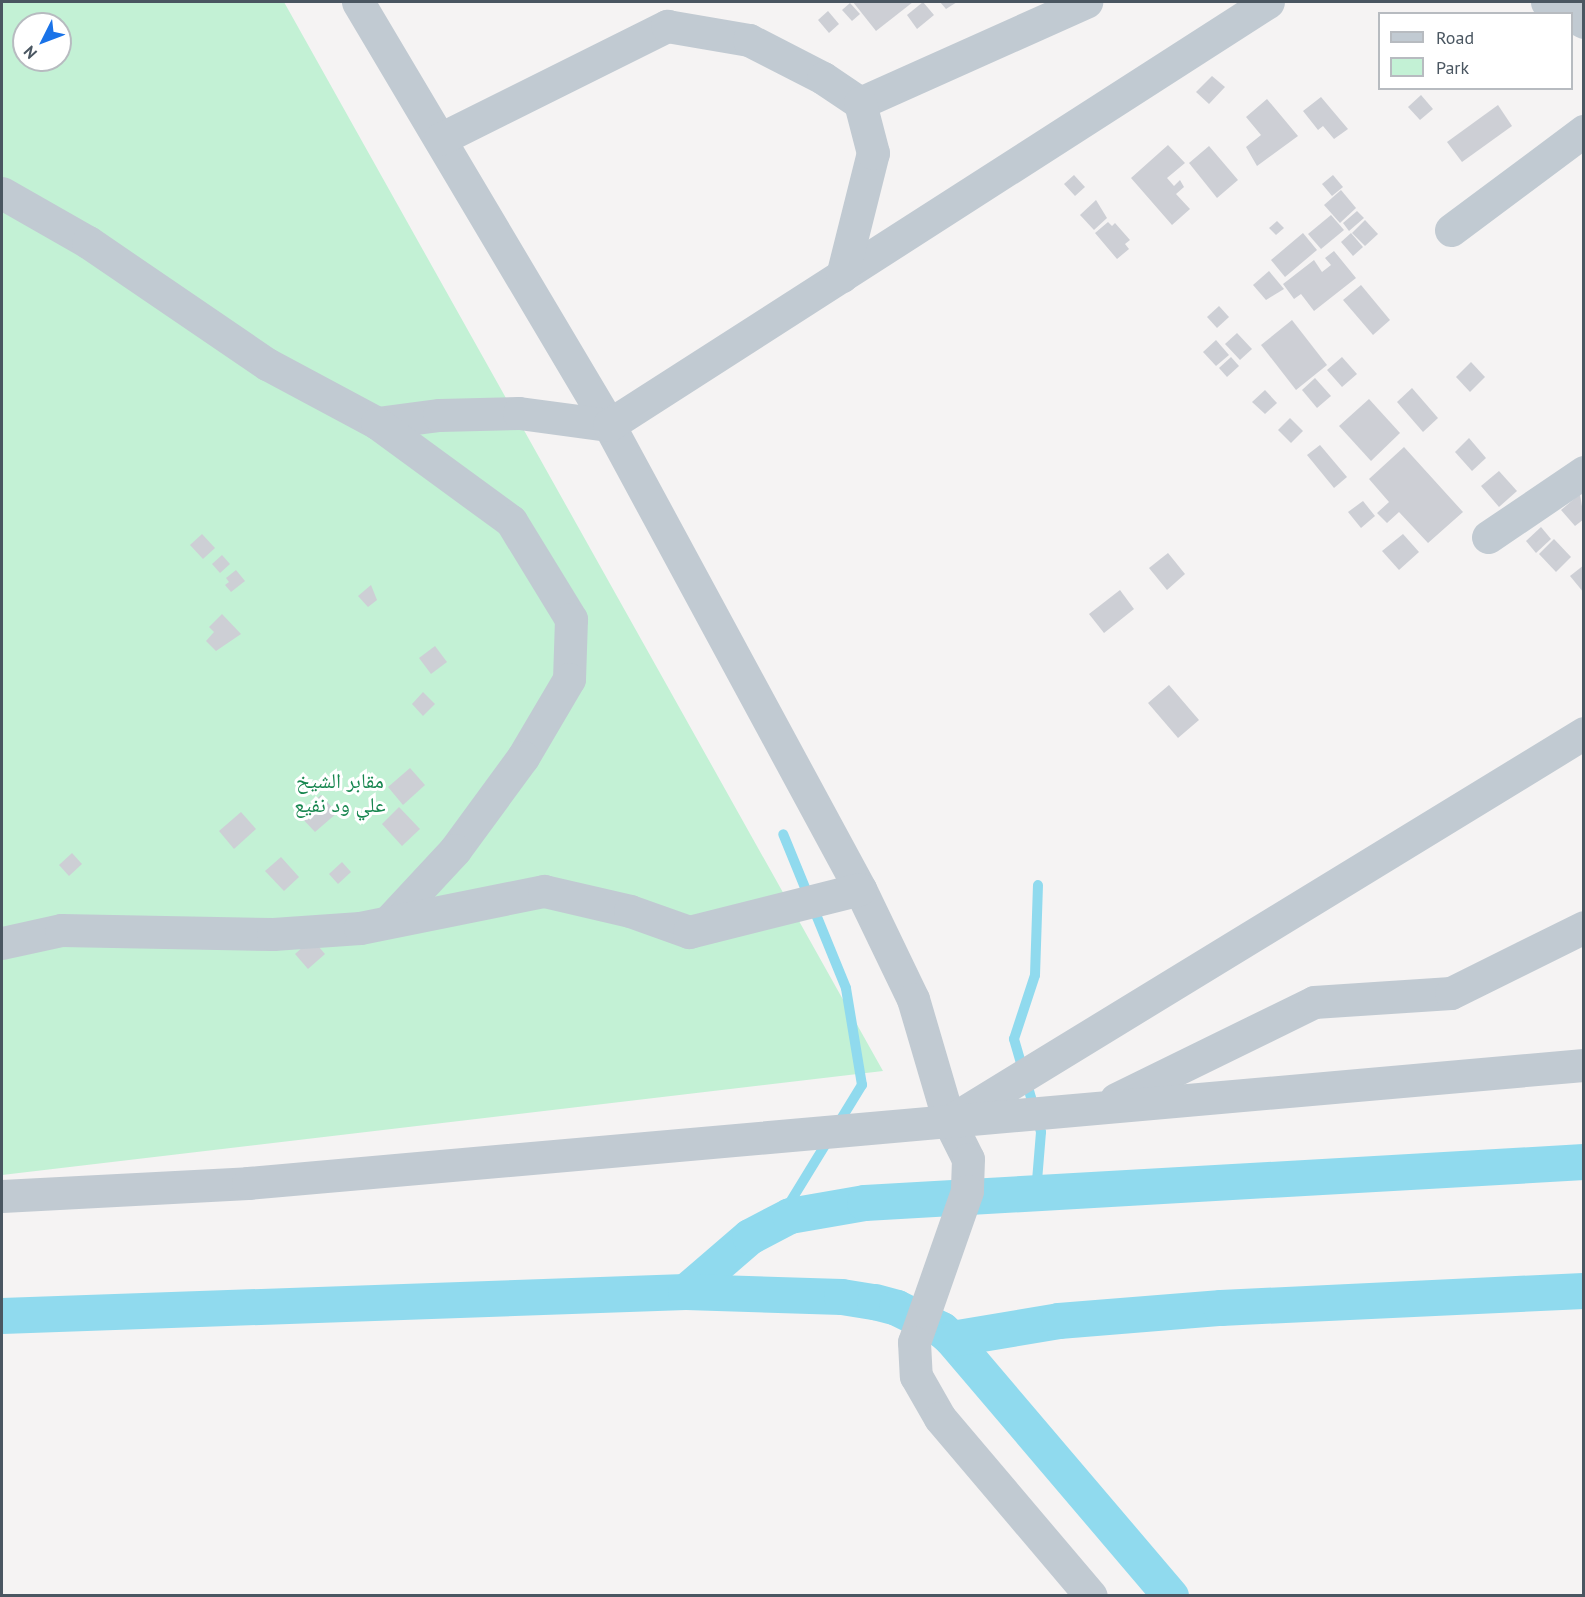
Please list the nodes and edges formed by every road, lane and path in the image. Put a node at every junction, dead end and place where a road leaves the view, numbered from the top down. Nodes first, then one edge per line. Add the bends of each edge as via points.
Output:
1 (358, 2) edge
2 (1086, 2) edge
3 (1268, 2) edge
4 (1547, 2) edge
5 (1566, 12) edge
6 (860, 103) junction
7 (1584, 130) edge
8 (440, 139) junction
9 (2, 193) edge
10 (1451, 230) dead end
11 (842, 276) junction
12 (377, 423) junction
13 (609, 425) junction
14 (1584, 472) edge
15 (1488, 537) dead end
16 (1584, 733) edge
17 (860, 889) junction
18 (389, 921) junction
19 (1584, 927) edge
20 (9, 933) edge
21 (1584, 1065) edge
22 (1098, 1108) junction
23 (949, 1121) junction
24 (2, 1196) edge
25 (1091, 1596) edge

1 - 8 street
2 - 6 street
3 - 11 street
4 - 5 street
6 - 8 street via 749,40 667,26
6 - 11 street via 873,153
7 - 10 street
8 - 13 street
9 - 12 street via 88,242 267,364
11 - 13 street
12 - 13 street via 439,415 519,413
12 - 18 street via 511,521 571,619 569,679 523,757 455,850
13 - 17 street
14 - 15 street
16 - 23 street
17 - 18 street via 689,932 630,911 544,891
17 - 23 street via 913,999
18 - 20 street via 360,928 273,934 61,930
19 - 22 street via 1451,993 1314,1002
21 - 22 street
22 - 23 street
23 - 24 street via 248,1183
23 - 25 street via 968,1159 967,1191 914,1342 916,1376 940,1418

